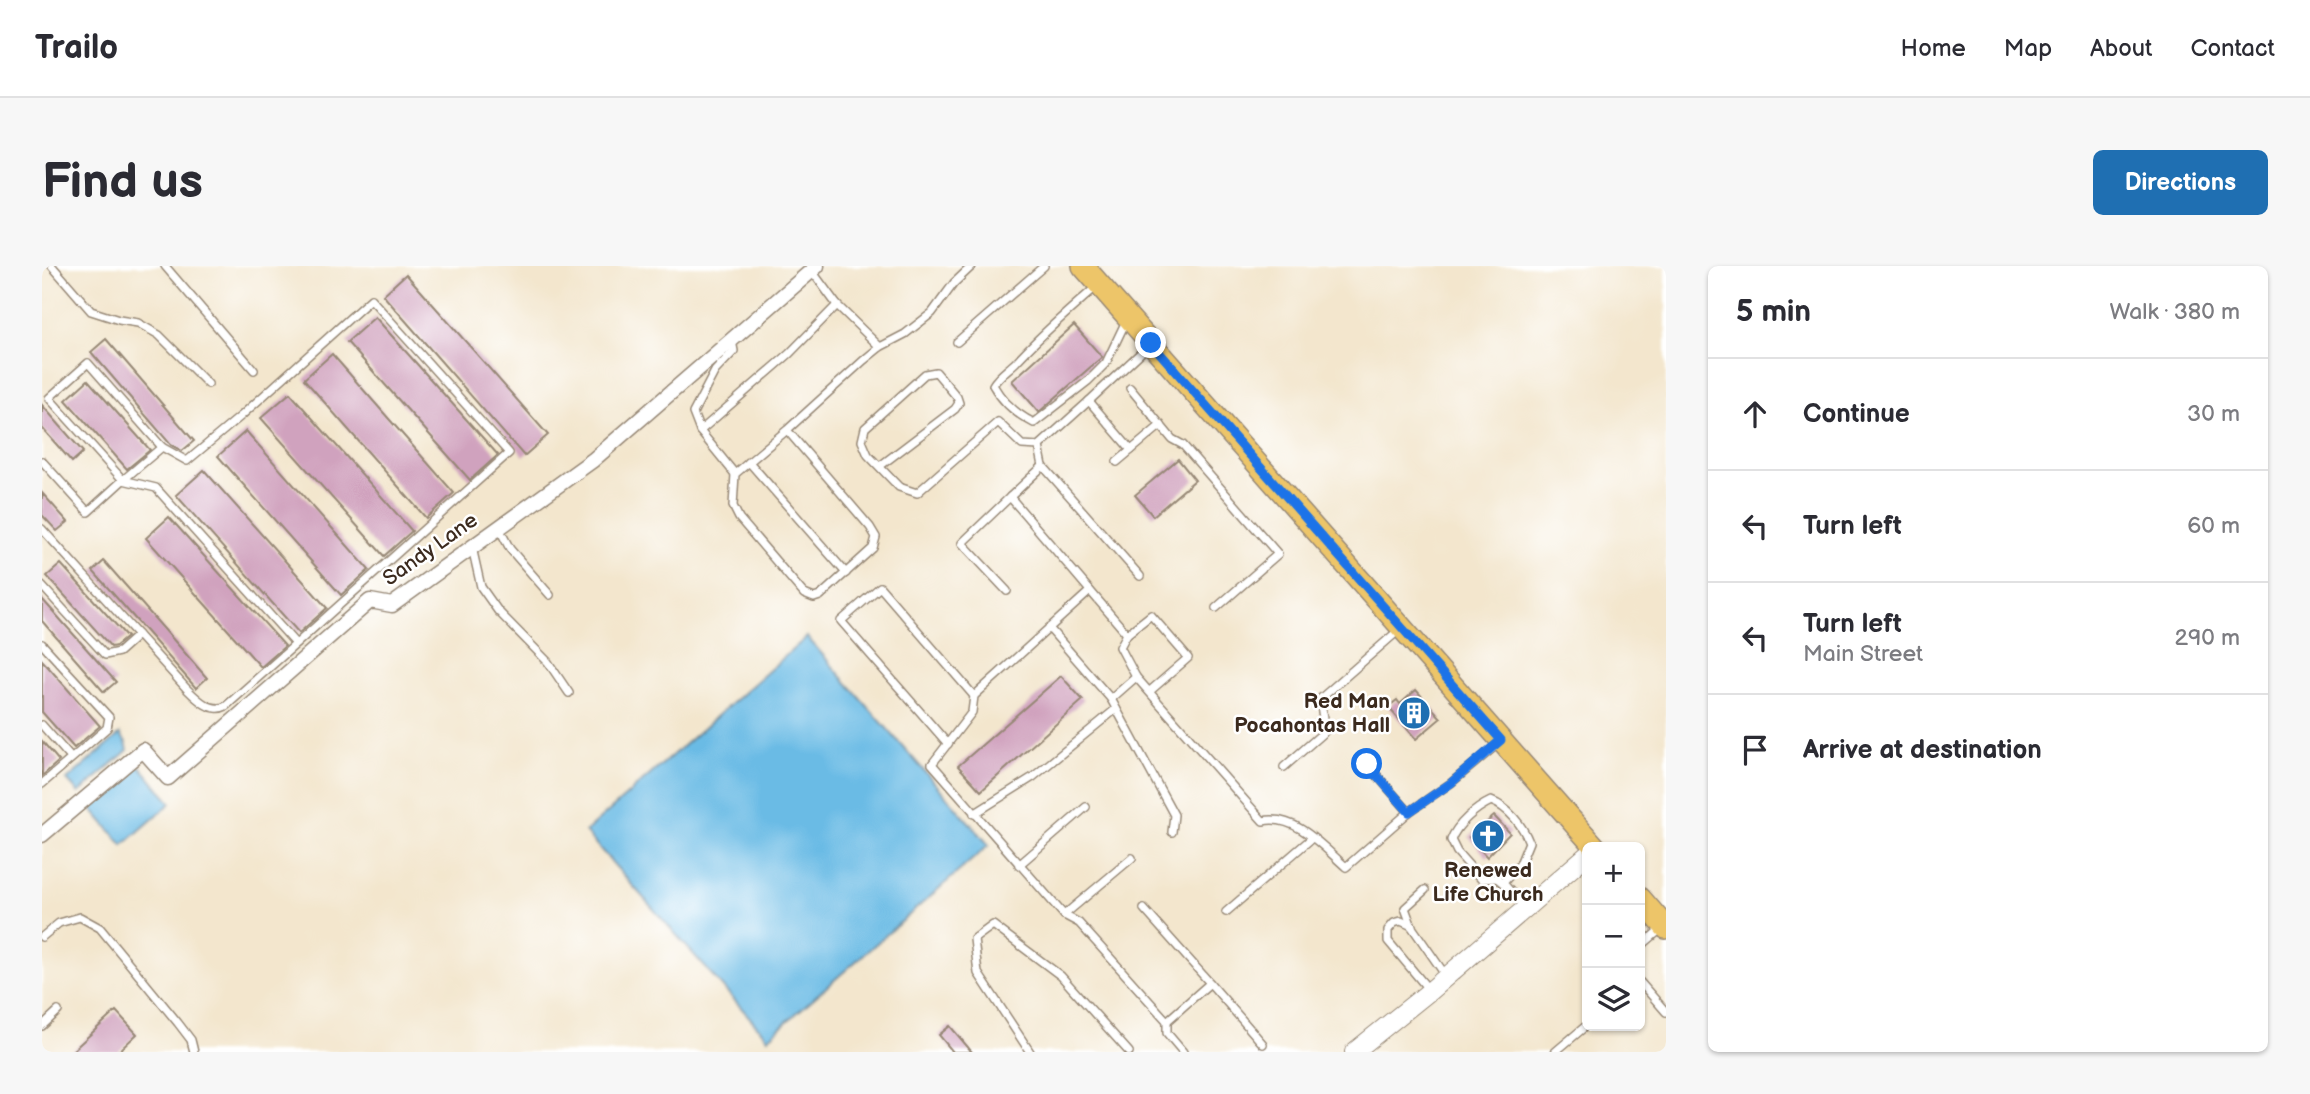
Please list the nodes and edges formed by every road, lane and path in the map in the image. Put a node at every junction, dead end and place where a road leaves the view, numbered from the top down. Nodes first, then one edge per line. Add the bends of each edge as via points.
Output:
1 (52, 266) edge
2 (165, 266) edge
3 (972, 266) edge
4 (1044, 266) edge
5 (1083, 266) edge
6 (814, 268) edge
7 (1099, 285) junction
8 (837, 304) junction
9 (1128, 317) junction
10 (732, 340) junction
11 (957, 342) dead end
12 (1151, 343) junction
13 (880, 347) junction
14 (254, 370) dead end
15 (208, 384) dead end
16 (1130, 388) dead end
17 (1089, 401) junction
18 (1161, 425) junction
19 (788, 430) junction
20 (700, 431) junction
21 (1039, 446) junction
22 (162, 447) junction
23 (1131, 450) junction
24 (42, 461) edge
25 (749, 462) junction
26 (1117, 462) dead end
27 (880, 466) junction
28 (1043, 466) junction
29 (735, 474) junction
30 (123, 480) junction
31 (1010, 497) junction
32 (498, 527) junction
33 (42, 529) edge
34 (472, 546) junction
35 (846, 573) junction
36 (1140, 576) dead end
37 (42, 586) edge
38 (1007, 591) dead end
39 (1090, 591) junction
40 (550, 596) dead end
41 (1216, 608) dead end
42 (1049, 628) junction
43 (1402, 628) junction
44 (1127, 634) junction
45 (138, 635) junction
46 (296, 644) junction
47 (42, 645) edge
48 (1136, 677) junction
49 (1150, 691) junction
50 (569, 693) dead end
51 (974, 696) junction
52 (1111, 699) junction
53 (1116, 709) junction
54 (42, 725) edge
55 (1501, 740) junction
56 (948, 744) junction
57 (71, 758) junction
58 (1367, 764) dead end
59 (1284, 766) dead end
60 (42, 783) edge
61 (1086, 807) dead end
62 (1409, 812) junction
63 (974, 814) junction
64 (1172, 832) dead end
65 (42, 835) edge
66 (1312, 838) junction
67 (1591, 842) edge
68 (1132, 858) dead end
69 (1582, 859) edge
70 (1019, 865) junction
71 (1503, 883) junction
72 (1425, 890) dead end
73 (1525, 908) junction
74 (1144, 909) dead end
75 (1226, 912) dead end
76 (1064, 915) junction
77 (1652, 918) edge
78 (1412, 926) junction
79 (1645, 935) edge
80 (42, 937) edge
81 (1446, 977) junction
82 (1210, 983) junction
83 (1645, 988) edge
84 (1430, 991) junction
85 (58, 1011) dead end
86 (1666, 1012) edge
87 (1167, 1021) junction
88 (42, 1026) edge
89 (1582, 1029) edge
90 (1263, 1044) dead end
91 (1564, 1044) junction
92 (194, 1052) edge
93 (1030, 1052) edge
94 (1129, 1052) edge
95 (1183, 1052) edge
96 (1353, 1052) edge
97 (1555, 1052) edge
98 (1572, 1052) edge

1 - 15 lane via 91,310 138,323 159,335
2 - 14 lane
3 - 13 lane via 932,313
4 - 11 lane
5 - 7 main road
6 - 8 lane
6 - 10 street, Sandy Lane
7 - 9 main road
7 - 9 lane via 998,377 993,386 1001,398 1034,423 1106,363
8 - 13 lane
8 - 20 lane via 789,354
9 - 12 main road
10 - 20 lane via 734,351 715,371 693,413
10 - 32 street, Sandy Lane via 593,460
12 - 17 lane
12 - 43 main road
13 - 19 lane
16 - 18 lane
17 - 21 lane
17 - 23 lane
18 - 23 lane
18 - 41 lane via 1278,554
19 - 25 lane
19 - 35 lane via 876,537 873,548
20 - 29 lane
21 - 27 lane via 1022,445 998,422 917,493 899,487
21 - 28 lane
22 - 30 lane
22 - 30 lane via 88,363 50,398
22 - 46 lane via 187,461 371,299 509,453
23 - 26 lane
24 - 30 lane via 88,512
25 - 29 lane
25 - 35 lane
27 - 27 lane via 862,441 864,428 925,374 936,372 959,403
28 - 31 lane
28 - 36 lane
29 - 35 lane via 733,506 739,518 804,594 820,596
30 - 46 lane via 156,488
31 - 38 lane via 962,543
31 - 39 lane
32 - 34 street, Sandy Lane
32 - 40 lane via 510,549
33 - 45 lane
34 - 50 lane via 481,587 548,662
34 - 65 street, Sandy Lane via 392,605 370,601 168,778 143,750
37 - 45 lane via 105,655 119,652
39 - 42 lane
39 - 44 lane
42 - 51 lane
42 - 52 lane
43 - 55 main road
43 - 59 lane via 1320,699 1325,731
44 - 48 lane via 1120,647
44 - 49 lane via 1151,615 1188,658
45 - 46 lane via 186,688 217,708 226,706
47 - 57 lane via 109,717 107,728
48 - 49 lane
48 - 52 lane
49 - 66 lane via 1263,821 1289,822
51 - 56 lane via 972,712
51 - 56 lane via 880,587 841,621
52 - 53 lane
53 - 63 lane via 1033,777
53 - 64 lane via 1174,815
54 - 57 lane
55 - 62 lane
55 - 67 main road
56 - 63 lane via 932,764
57 - 60 lane
58 - 62 lane
61 - 70 lane
62 - 66 lane via 1346,867
63 - 70 lane
66 - 75 lane
68 - 76 lane
69 - 73 street
70 - 76 lane
71 - 71 lane via 1521,864 1530,842 1512,815 1491,800 1481,805 1451,840 1481,878 1497,878
71 - 73 lane
72 - 78 lane via 1405,908
73 - 81 street
74 - 82 lane
76 - 87 lane via 1079,923
77 - 79 lane
78 - 81 lane
78 - 84 lane via 1394,923 1388,941
80 - 92 lane via 60,923 80,917 100,928 191,1040
81 - 84 street
82 - 87 lane
82 - 90 lane
83 - 86 lane
84 - 96 street
85 - 88 lane
87 - 95 lane via 1167,1033
89 - 91 lane
91 - 97 lane
91 - 98 lane
93 - 94 lane via 978,973 974,939 993,925 1061,975

